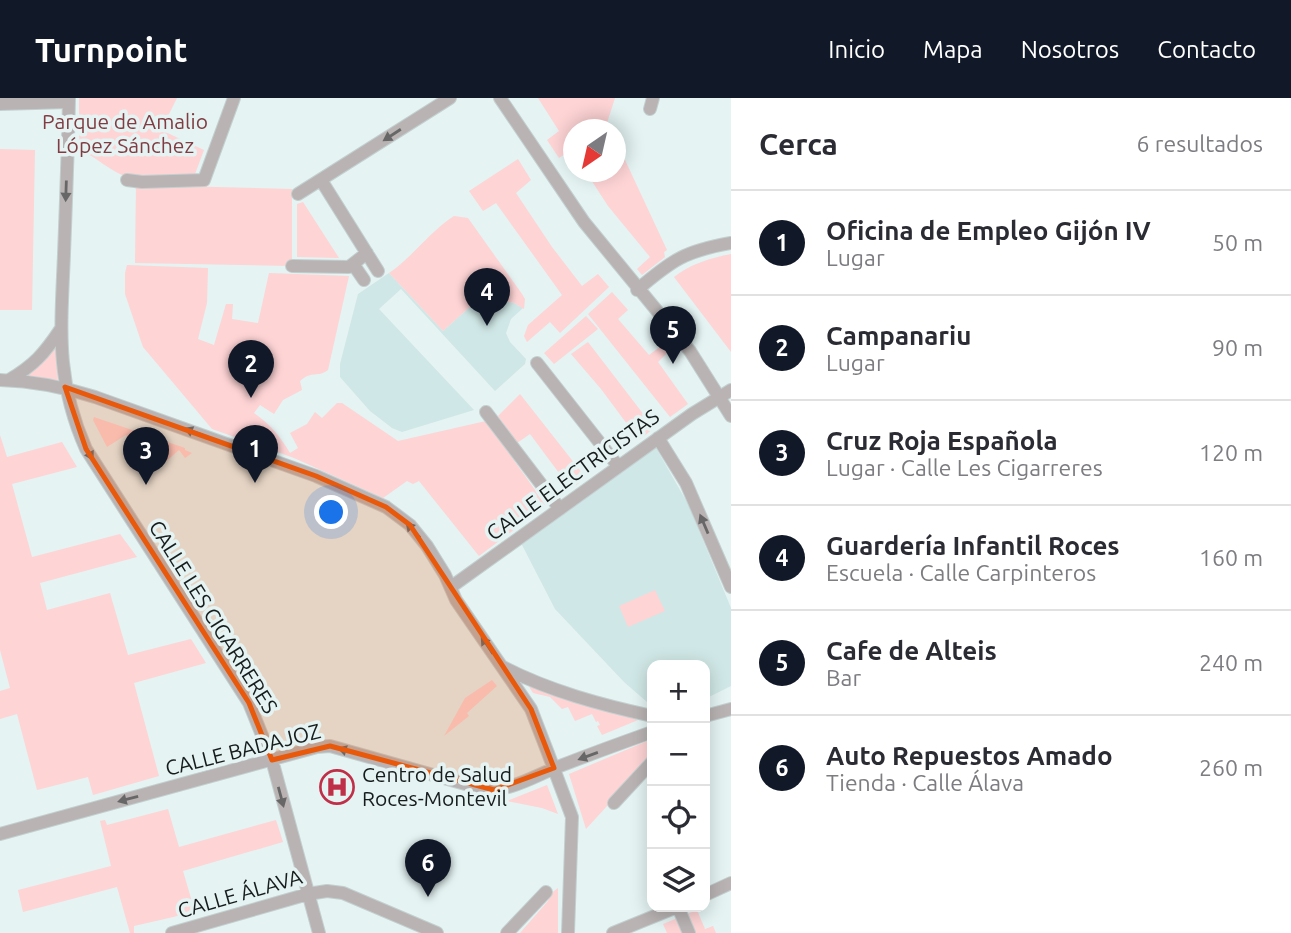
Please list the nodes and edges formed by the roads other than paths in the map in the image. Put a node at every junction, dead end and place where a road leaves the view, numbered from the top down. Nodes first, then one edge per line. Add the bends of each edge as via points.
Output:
1 (234, 98) edge
2 (450, 98) edge
3 (500, 98) edge
4 (69, 100) edge
5 (0, 104) edge
6 (127, 180) dead end
7 (321, 180) junction
8 (298, 194) dead end
9 (731, 243) edge
10 (367, 253) junction
11 (353, 264) junction
12 (292, 266) dead end
13 (378, 271) dead end
14 (364, 280) dead end
15 (637, 290) junction
16 (61, 330) junction
17 (537, 363) dead end
18 (4, 380) edge
19 (65, 387) junction
20 (725, 393) edge
21 (486, 412) dead end
22 (731, 416) edge
23 (658, 438) junction
24 (618, 466) junction
25 (560, 509) junction
26 (451, 587) junction
27 (731, 587) edge
28 (502, 666) junction
29 (731, 709) edge
30 (647, 715) edge
31 (710, 715) edge
32 (647, 734) edge
33 (272, 760) junction
34 (647, 767) edge
35 (554, 768) junction
36 (614, 803) dead end
37 (0, 834) edge
38 (731, 883) edge
39 (546, 892) dead end
40 (710, 893) edge
41 (308, 894) junction
42 (665, 912) edge
43 (679, 912) edge
44 (172, 933) edge
45 (319, 933) edge
46 (437, 933) edge
47 (507, 933) edge
48 (568, 933) edge
49 (613, 933) edge
50 (689, 933) edge

1 - 6 street via 204,180
2 -> 7 street
3 - 15 street via 584,222
4 - 5 street
4 -> 16 street, CALLE LES CIGARRERES
7 - 8 street
7 - 10 street
9 - 15 street via 674,259
10 - 11 street
10 - 13 street
11 - 12 street
11 - 14 street
15 - 20 street
16 - 18 street via 44,355
16 - 19 street, CALLE LES CIGARRERES
17 - 24 street
18 - 19 street
26 -> 19 street via 427,546 387,507 316,476
19 -> 33 street, CALLE LES CIGARRERES via 86,449 249,703
20 - 22 street
20 - 23 street, CALLE ELECTRICISTAS
21 - 25 street
23 - 24 street, CALLE ELECTRICISTAS
27 -> 23 street via 686,483
24 - 25 street, CALLE ELECTRICISTAS
25 - 26 street, CALLE ELECTRICISTAS
28 -> 26 street
28 - 30 street via 527,680
28 - 35 street via 531,709
29 - 31 street
32 -> 35 street, CALLE BADAJOZ
35 -> 33 street, CALLE BADAJOZ via 510,788 494,790 330,746
33 -> 37 street, CALLE BADAJOZ
33 -> 41 street, CALLE LES CIGARRERES
34 - 36 street
35 - 48 street via 572,817
38 - 40 street
39 - 47 street
41 - 44 street, CALLE ÁLAVA
41 - 45 street, CALLE LES CIGARRERES
41 - 46 street, CALLE ÁLAVA via 343,892
42 - 49 street
43 - 50 street

